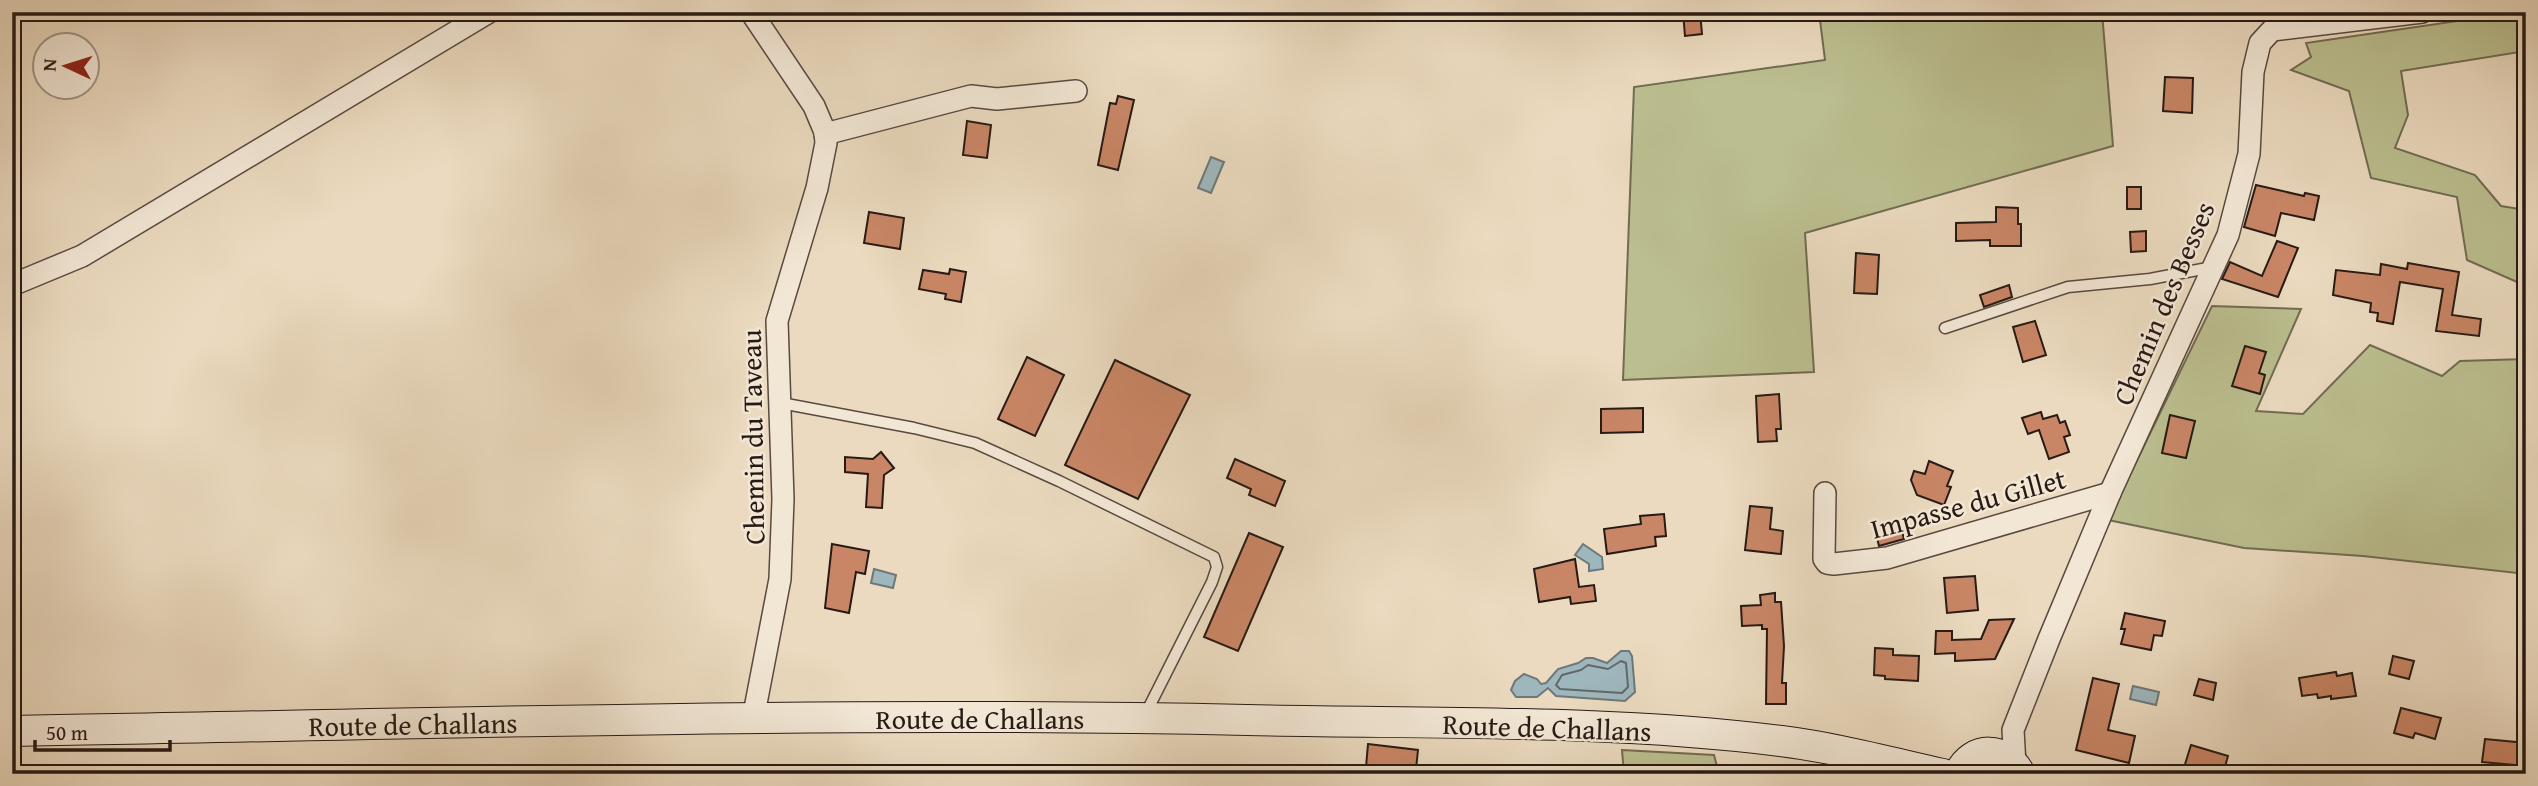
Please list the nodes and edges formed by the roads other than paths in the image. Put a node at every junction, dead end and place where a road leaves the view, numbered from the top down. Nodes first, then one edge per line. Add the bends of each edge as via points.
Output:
1 (489, 12) edge
2 (751, 12) edge
3 (2422, 12) edge
4 (1076, 91) dead end
5 (825, 135) junction
6 (2213, 267) junction
7 (12, 285) edge
8 (1945, 328) dead end
9 (781, 403) junction
10 (1825, 493) dead end
11 (2110, 493) junction
12 (1144, 718) junction
13 (753, 719) junction
14 (2013, 730) junction
15 (12, 731) edge
16 (1958, 768) edge
17 (2018, 769) edge

1 - 7 street via 82,256
2 - 5 street, Chemin du Taveau via 814,106
3 - 6 street, Chemin des Besses via 2272,30 2260,43 2253,72 2249,154 2228,235
4 - 5 street via 997,99 971,96
5 - 9 street, Chemin du Taveau via 817,188 777,321
6 - 8 lane via 2068,287
6 - 11 street, Chemin des Besses
9 - 12 lane via 975,443 1214,556 1217,566 1212,582
9 - 13 street, Chemin du Taveau via 780,579
10 - 11 street, Impasse du Gillet via 1824,559 1834,564 1887,558
11 - 14 street, Chemin des Besses
12 - 13 main road, Route de Challans
12 - 16 main road, Route de Challans via 1688,731
13 - 15 main road, Route de Challans
14 - 16 street via 1999,744
14 - 17 street, Chemin des Besses
16 - 17 main road, Route de Challans via 1994,752

